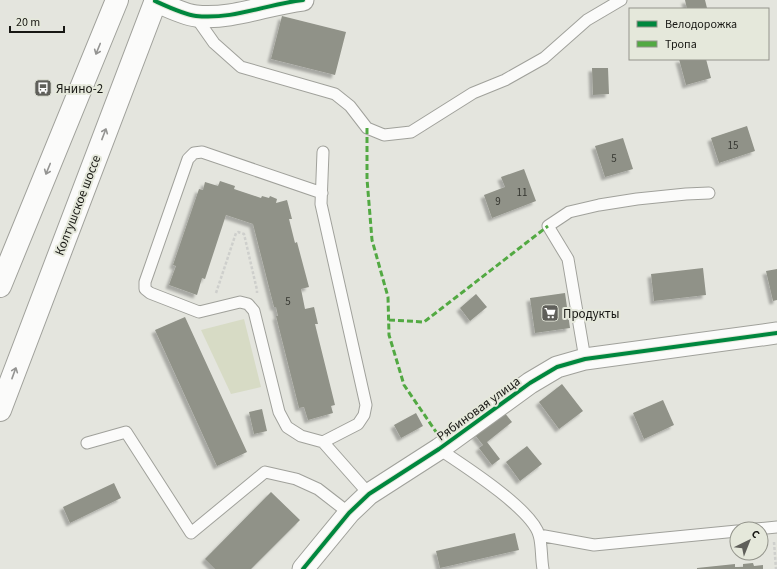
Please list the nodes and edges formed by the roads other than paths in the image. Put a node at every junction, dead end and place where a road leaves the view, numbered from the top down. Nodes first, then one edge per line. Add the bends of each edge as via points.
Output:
1 (117, 0) edge
2 (303, 0) edge
3 (620, 0) edge
4 (155, 1) edge
5 (194, 16) junction
6 (323, 152) dead end
7 (322, 193) junction
8 (709, 194) dead end
9 (0, 286) edge
10 (777, 333) edge
11 (585, 359) junction
12 (0, 410) edge
13 (323, 442) junction
14 (87, 443) dead end
15 (439, 449) junction
16 (369, 494) junction
17 (349, 512) junction
18 (729, 532) edge
19 (539, 535) junction
20 (303, 569) edge
21 (542, 569) edge

1 -> 9 main road
2 - 5 street via 217,17
3 - 5 lane via 587,20 544,58 505,80 473,93 411,132 384,135 367,128 350,106 334,94 241,67 214,43
4 - 5 street
12 -> 4 main road, Колтушское шоссе
6 - 7 lane
7 - 13 lane via 321,204 366,405 364,415 358,424
7 - 13 lane via 202,152 194,153 188,159 145,282 145,289 199,312 240,302 248,304 254,310 279,412 287,427 301,436
8 - 11 lane via 686,194 599,204 569,212 548,226 568,259
10 - 11 street, Рябиновая улица
11 - 15 street, Рябиновая улица via 557,367 530,383
13 - 16 lane
14 - 17 lane via 126,432 191,533 265,472 296,479 318,489
15 - 16 street, Рябиновая улица
15 - 19 lane via 494,487 533,524
16 - 17 street, Рябиновая улица
17 - 20 street, Рябиновая улица
18 - 19 lane via 594,545
19 - 21 lane

